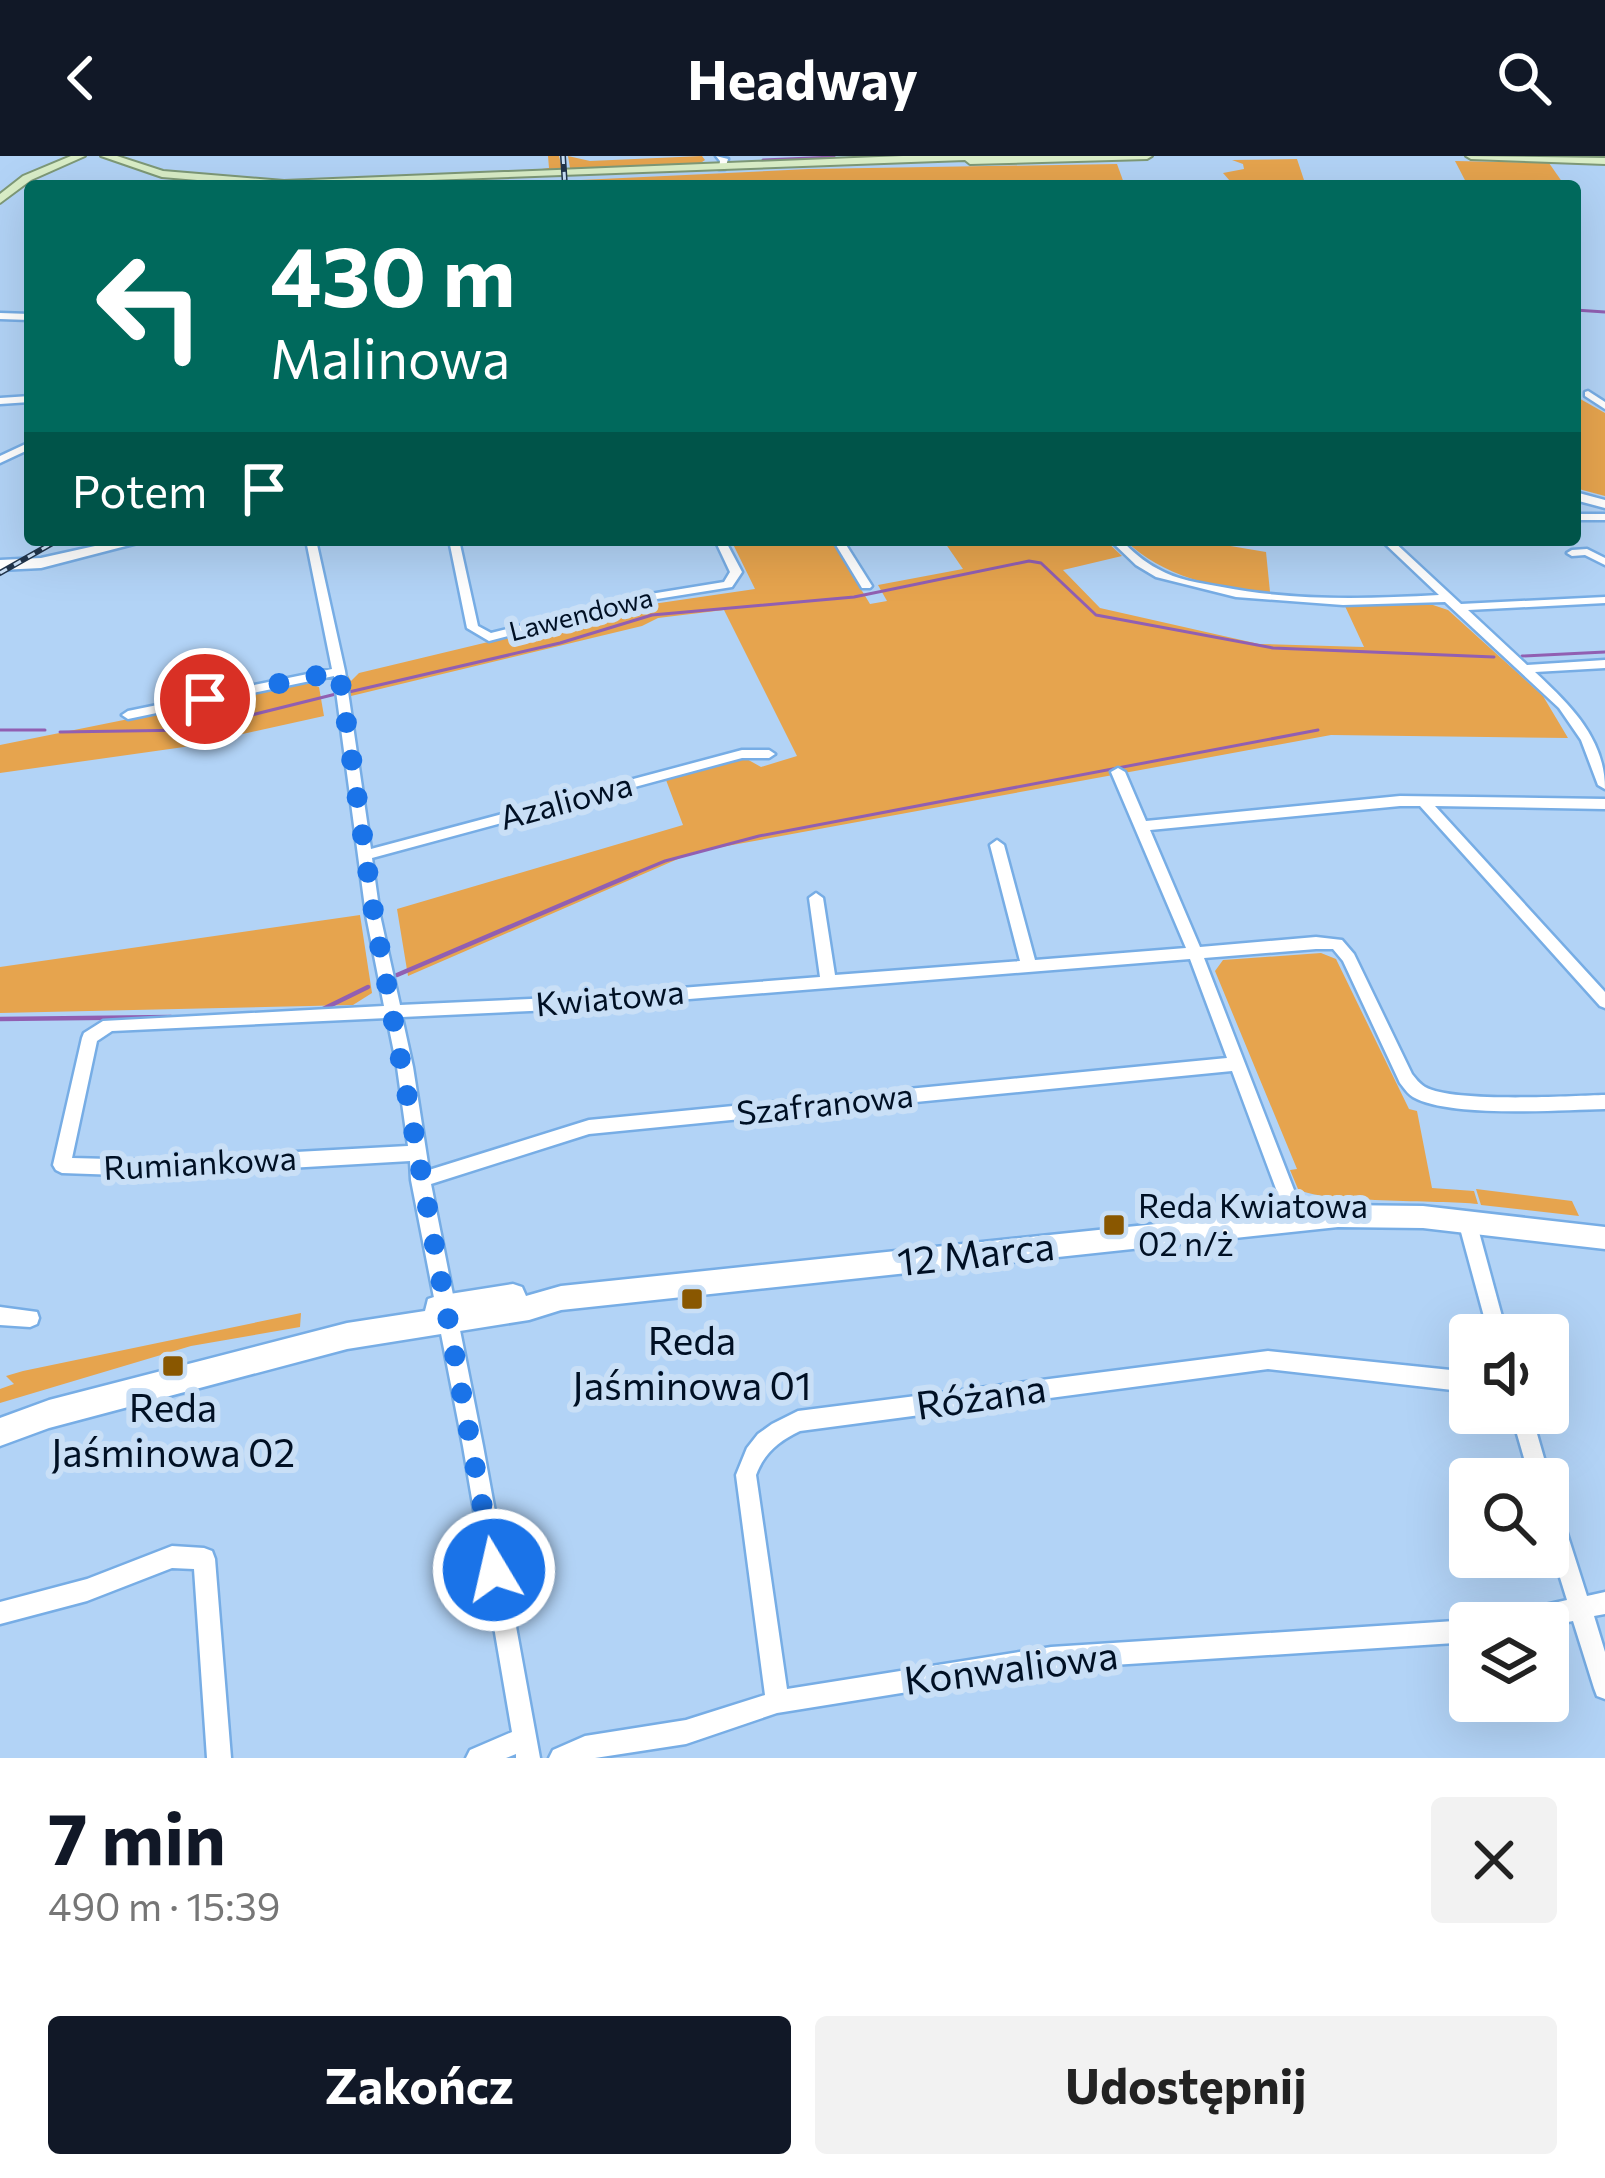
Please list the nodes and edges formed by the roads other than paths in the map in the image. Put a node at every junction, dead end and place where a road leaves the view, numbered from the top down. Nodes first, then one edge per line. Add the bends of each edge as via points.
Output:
1 (83, 156) edge
2 (712, 156) edge
3 (984, 156) edge
4 (1147, 156) edge
5 (1471, 156) edge
6 (1592, 156) edge
7 (1605, 159) edge
8 (104, 160) edge
9 (722, 165) edge
10 (59, 167) junction
11 (29, 180) edge
12 (31, 180) edge
13 (158, 180) edge
14 (227, 180) edge
15 (366, 180) edge
16 (483, 180) edge
17 (23, 184) edge
18 (0, 200) edge
19 (1588, 394) dead end
20 (1605, 406) edge
21 (116, 546) edge
22 (312, 546) edge
23 (455, 546) edge
24 (723, 546) edge
25 (842, 546) edge
26 (1121, 546) edge
27 (1393, 546) edge
28 (1572, 553) dead end
29 (1605, 562) edge
30 (0, 565) edge
31 (866, 586) dead end
32 (1605, 600) edge
33 (1454, 602) junction
34 (1605, 664) edge
35 (1525, 669) junction
36 (339, 671) junction
37 (128, 715) dead end
38 (769, 754) dead end
39 (1118, 772) dead end
40 (1605, 785) edge
41 (1422, 800) junction
42 (1605, 804) edge
43 (1141, 826) junction
44 (997, 845) dead end
45 (365, 855) junction
46 (817, 898) dead end
47 (1195, 953) junction
48 (1029, 966) junction
49 (828, 980) junction
50 (1605, 1002) edge
51 (392, 1012) junction
52 (1237, 1064) junction
53 (1605, 1102) edge
54 (417, 1153) junction
55 (420, 1180) junction
56 (1297, 1221) junction
57 (1467, 1222) junction
58 (1605, 1238) edge
59 (446, 1314) junction
60 (1492, 1314) edge
61 (0, 1316) edge
62 (30, 1318) dead end
63 (1449, 1380) edge
64 (0, 1432) edge
65 (1569, 1575) edge
66 (1605, 1603) edge
67 (1580, 1611) junction
68 (0, 1613) edge
69 (1569, 1613) edge
70 (1449, 1632) edge
71 (1605, 1688) edge
72 (777, 1702) junction
73 (526, 1749) edge
74 (219, 1758) edge
75 (478, 1758) edge
76 (561, 1758) edge

1 - 8 main road
1 - 10 main road
1 - 11 main road
2 - 9 street
3 - 9 main road
4 - 9 main road
5 - 7 main road
6 - 7 main road
8 - 10 main road
8 - 13 main road
8 - 14 main road
9 - 15 main road
9 - 16 main road
10 - 12 main road
17 - 18 main road
19 - 20 street
21 - 30 street
22 - 36 street
23 - 24 street, Lawendowa via 473,628 489,637 728,585 737,578
25 - 31 street
26 - 33 street via 1165,577 1258,596
27 - 33 street
28 - 29 street
32 - 33 street
33 - 35 street
34 - 35 street
35 - 40 street via 1570,714
36 - 37 street
36 - 45 street
38 - 45 street, Azaliowa via 742,754
39 - 43 street
41 - 42 street
41 - 43 street
41 - 50 street
43 - 47 street
44 - 48 street
45 - 51 street
46 - 49 street
47 - 48 street, Kwiatowa
47 - 52 street
47 - 53 street, Kwiatowa via 1337,944 1420,1093
48 - 49 street, Kwiatowa
49 - 51 street, Kwiatowa
51 - 54 street
51 - 54 street, Rumiankowa via 98,1030 62,1165
52 - 55 street, Szafranowa via 589,1127
52 - 56 street
54 - 55 street
55 - 59 street
56 - 57 street, 12 Marca via 1378,1214
56 - 59 street, 12 Marca
57 - 58 street, 12 Marca
57 - 60 street
59 - 64 street, 12 Marca
59 - 73 street
61 - 62 street
63 - 72 street, Różana via 1268,1360 798,1421 766,1436 746,1475
65 - 67 street
66 - 67 street
67 - 69 street
67 - 71 street
68 - 74 street via 172,1557 204,1559
70 - 72 street, Konwaliowa via 1051,1658
72 - 76 street, Konwaliowa via 686,1732
73 - 75 street

